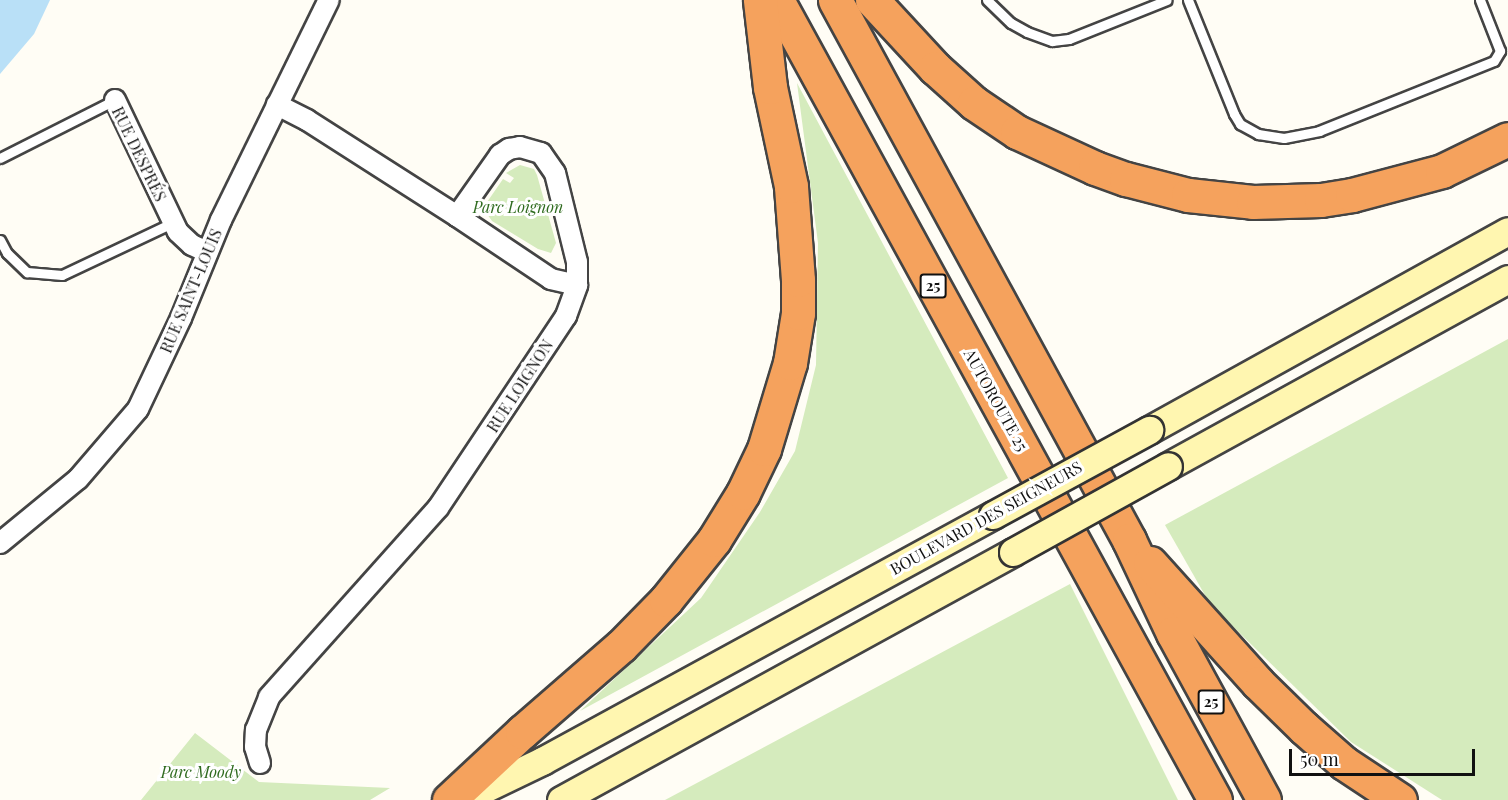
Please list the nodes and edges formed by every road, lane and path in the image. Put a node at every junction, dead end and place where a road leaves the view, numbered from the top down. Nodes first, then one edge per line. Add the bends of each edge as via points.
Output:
1 (329, 0) edge
2 (760, 0) edge
3 (777, 0) edge
4 (835, 0) edge
5 (872, 0) edge
6 (987, 0) edge
7 (1167, 0) edge
8 (1188, 0) edge
9 (1480, 0) edge
10 (115, 100) joint
11 (277, 105) junction
12 (1508, 139) edge
13 (0, 158) edge
14 (457, 216) junction
15 (1508, 216) edge
16 (172, 223) junction
17 (1508, 231) edge
18 (0, 240) edge
19 (207, 252) junction
20 (1467, 253) junction
21 (1508, 279) edge
22 (577, 285) junction
23 (1129, 540) junction
24 (0, 543) edge
25 (260, 763) dead end
26 (449, 800) edge
27 (461, 800) edge
28 (561, 800) edge
29 (1215, 800) edge
30 (1264, 800) edge
31 (1400, 800) edge

1 - 11 street, RUE SAINT-LOUIS
2 - 26 highway via 770,87 792,196 798,280 798,313 790,363 764,448 743,493 714,540 666,600 621,646
3 - 29 highway, AUTOROUTE 25 / 25
4 - 23 highway, 25
5 - 12 highway via 942,74 974,103 1017,132 1095,168 1188,195 1253,202 1352,195 1442,171
6 - 7 lane via 1011,23 1052,41 1069,39
8 - 9 lane via 1240,124 1258,134 1284,138 1319,131 1494,61 1500,51
10 - 13 lane, RUE DESPRÉS
10 - 16 street, RUE DESPRÉS
11 - 14 street
11 - 19 street, RUE SAINT-LOUIS
14 - 22 street via 551,279
14 - 22 street via 500,155 520,147 541,153 557,180 577,262
15 - 20 main road
16 - 18 lane, RUE DESPRÉS via 62,275 27,272 7,254
16 - 19 street, RUE DESPRÉS via 184,239
17 - 20 main road, BOULEVARD DES SEIGNEURS
19 - 24 street, RUE SAINT-LOUIS via 181,318 134,414 78,479
20 - 27 main road, BOULEVARD DES SEIGNEURS, bridge via 542,761
21 - 28 main road, bridge
22 - 25 street, RUE LOIGNON via 566,316 438,508 269,698 256,730 255,747
23 - 30 highway, 25 via 1173,633
23 - 31 highway via 1282,707 1344,763

